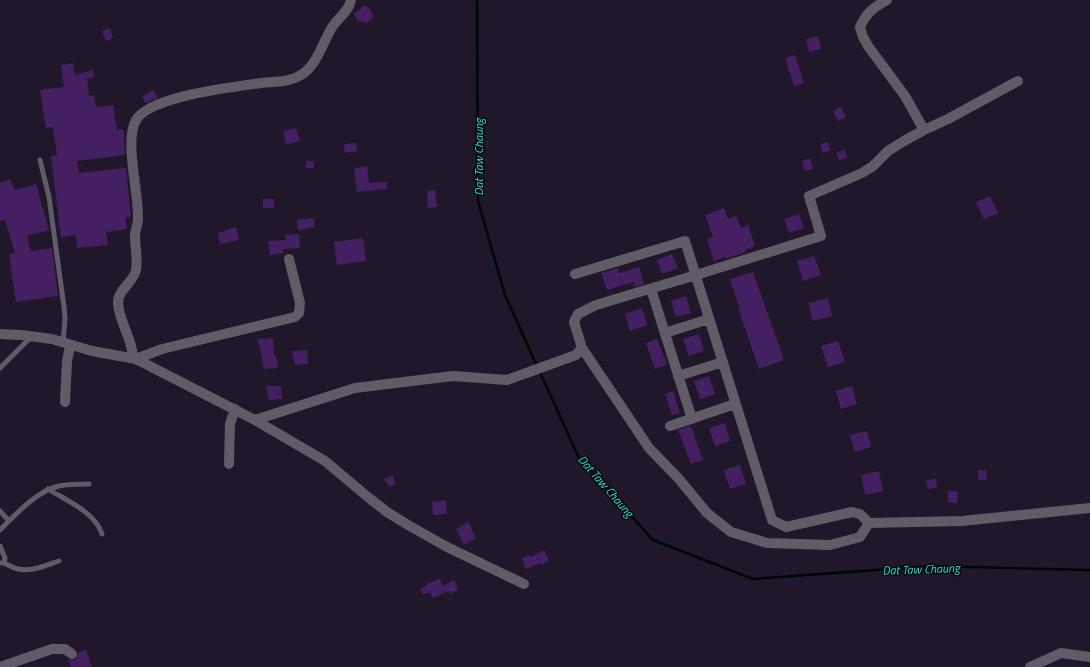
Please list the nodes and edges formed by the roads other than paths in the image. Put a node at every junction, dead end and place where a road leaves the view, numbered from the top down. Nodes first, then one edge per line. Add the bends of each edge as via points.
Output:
1 (351, 0) edge
2 (887, 0) edge
3 (1018, 81) dead end
4 (924, 130) junction
5 (40, 160) dead end
6 (289, 259) dead end
7 (575, 274) dead end
8 (696, 276) junction
9 (651, 289) junction
10 (709, 319) junction
11 (665, 333) junction
12 (0, 334) edge
13 (32, 336) junction
14 (66, 344) junction
15 (582, 348) junction
16 (135, 359) junction
17 (723, 362) junction
18 (0, 368) edge
19 (678, 376) junction
20 (65, 402) dead end
21 (736, 404) junction
22 (235, 409) junction
23 (692, 419) junction
24 (255, 420) junction
25 (670, 426) dead end
26 (229, 464) dead end
27 (89, 484) dead end
28 (48, 489) junction
29 (1090, 508) edge
30 (0, 511) edge
31 (9, 521) junction
32 (869, 523) junction
33 (0, 530) edge
34 (102, 534) dead end
35 (0, 546) edge
36 (59, 561) dead end
37 (2, 563) edge
38 (524, 584) dead end
39 (72, 654) dead end
40 (1090, 658) edge
41 (0, 667) edge
42 (1030, 667) edge

1 - 16 street via 346,11 333,24 306,72 291,80 201,92 159,104 137,118 131,142 138,218 135,235 137,263 136,271 121,292 118,301
2 - 4 street via 868,13 860,27 868,46 906,96
3 - 4 street
4 - 8 street via 888,151 862,173 809,196 821,236
5 - 14 lane via 49,197 64,307
6 - 16 street via 300,303 299,313 295,316 162,349
7 - 8 street via 685,241
8 - 9 street
8 - 10 street
9 - 11 street
9 - 15 street via 596,305 578,314 574,322
10 - 11 street
10 - 17 street
11 - 19 street
12 - 13 street
13 - 14 street
13 - 18 lane
14 - 16 street
14 - 20 street
15 - 24 street via 576,355 507,380 453,376 354,388
15 - 32 street via 649,448 707,513 731,532 767,543 830,545 860,537
16 - 22 street
17 - 19 street
17 - 21 street
19 - 23 street
21 - 23 street
21 - 32 street via 772,520 786,527 852,512 860,514
22 - 24 street
22 - 26 street via 230,424
23 - 25 street
24 - 38 street via 324,461 387,512 408,525
27 - 28 lane via 59,485
28 - 31 lane
28 - 34 lane via 88,513 100,526
29 - 32 street via 962,521
30 - 31 lane
31 - 33 lane
35 - 37 lane via 4,558
36 - 37 lane via 27,570
39 - 41 street via 64,649 52,649
40 - 42 street via 1061,653

